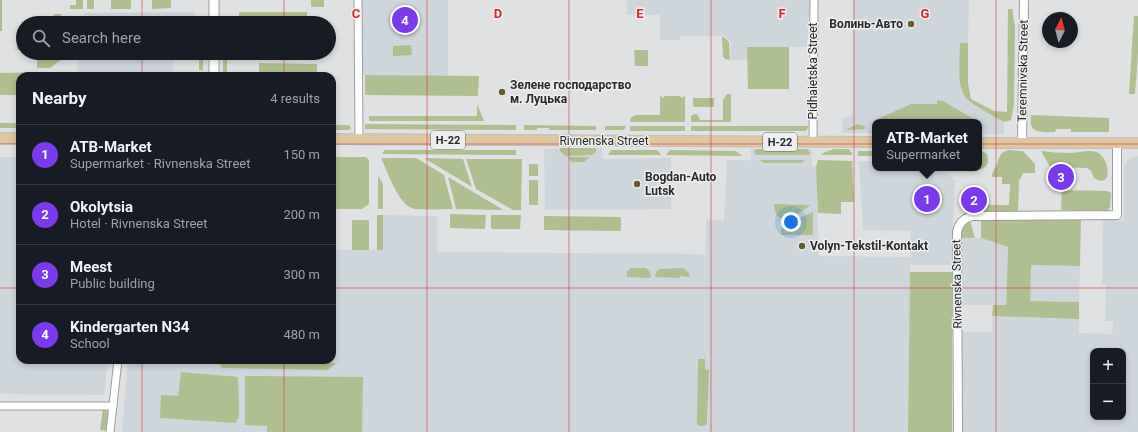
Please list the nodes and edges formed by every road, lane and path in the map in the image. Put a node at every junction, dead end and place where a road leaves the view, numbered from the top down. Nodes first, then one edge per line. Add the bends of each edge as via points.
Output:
1 (214, 0) edge
2 (358, 0) edge
3 (814, 0) edge
4 (1024, 0) edge
5 (214, 16) edge
6 (214, 60) edge
7 (214, 72) edge
8 (0, 138) edge
9 (16, 138) edge
10 (336, 139) edge
11 (359, 139) junction
12 (813, 142) junction
13 (872, 142) edge
14 (982, 143) edge
15 (1022, 143) junction
16 (1138, 143) edge
17 (1117, 144) junction
18 (118, 364) edge
19 (0, 406) edge
20 (113, 406) junction
21 (110, 432) edge
22 (958, 432) edge

1 - 5 main road
2 - 11 street
3 - 12 street, Pidhaietska Street
4 - 15 street, Teremnivska Street
6 - 7 main road
8 - 9 main road
10 - 11 main road, Rivnenska Street / Н-22
11 - 12 main road, Rivnenska Street / Н-22
12 - 13 main road, Rivnenska Street / Н-22
14 - 15 main road
15 - 17 main road
16 - 17 main road
17 - 22 street, Rivnenska Street via 1117,215 972,216 964,219 959,225
18 - 20 street
19 - 20 street
20 - 21 street

